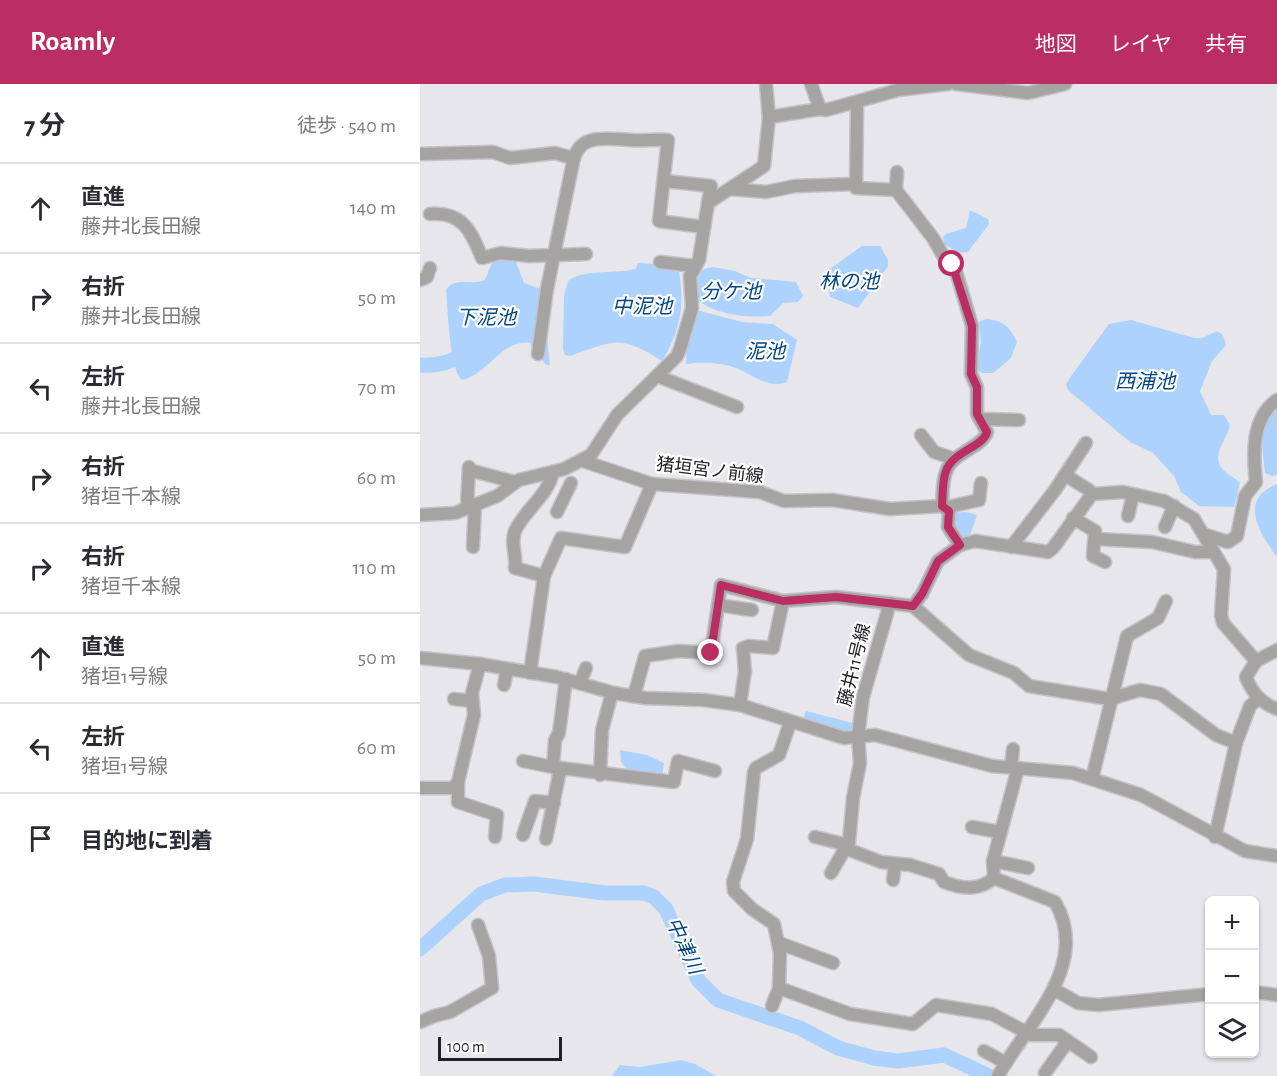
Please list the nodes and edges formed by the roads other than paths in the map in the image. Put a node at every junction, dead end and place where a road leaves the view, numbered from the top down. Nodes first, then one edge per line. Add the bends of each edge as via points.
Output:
1 (766, 84) edge
2 (811, 84) edge
3 (948, 84) edge
4 (956, 84) edge
5 (1065, 84) edge
6 (971, 85) edge
7 (857, 103) junction
8 (820, 109) junction
9 (769, 117) junction
10 (420, 154) edge
11 (573, 158) junction
12 (897, 172) dead end
13 (665, 181) junction
14 (856, 184) junction
15 (730, 189) junction
16 (896, 190) junction
17 (708, 203) junction
18 (430, 214) dead end
19 (704, 227) junction
20 (556, 254) junction
21 (586, 254) dead end
22 (660, 262) dead end
23 (694, 266) junction
24 (430, 268) dead end
25 (420, 280) edge
26 (538, 354) dead end
27 (657, 376) junction
28 (1277, 400) edge
29 (737, 407) dead end
30 (981, 419) junction
31 (1018, 420) dead end
32 (921, 435) dead end
33 (1086, 443) dead end
34 (955, 459) junction
35 (583, 461) junction
36 (559, 470) junction
37 (1065, 475) junction
38 (515, 482) junction
39 (571, 483) junction
40 (981, 483) dead end
41 (652, 484) junction
42 (1089, 490) dead end
43 (1133, 494) junction
44 (576, 495) dead end
45 (471, 506) junction
46 (1174, 506) junction
47 (946, 508) junction
48 (557, 512) dead end
49 (420, 515) edge
50 (1128, 516) dead end
51 (1073, 518) junction
52 (1166, 526) dead end
53 (1203, 534) junction
54 (1096, 539) junction
55 (960, 545) junction
56 (472, 547) dead end
57 (1011, 547) junction
58 (1214, 552) junction
59 (1105, 562) dead end
60 (544, 576) junction
61 (783, 601) junction
62 (1166, 601) dead end
63 (890, 603) junction
64 (718, 605) junction
65 (913, 606) junction
66 (752, 610) dead end
67 (1277, 650) edge
68 (487, 651) dead end
69 (420, 658) edge
70 (1256, 661) junction
71 (483, 664) junction
72 (586, 668) dead end
73 (507, 669) junction
74 (530, 673) junction
75 (566, 679) junction
76 (580, 683) junction
77 (504, 686) dead end
78 (612, 693) junction
79 (634, 696) junction
80 (1259, 698) junction
81 (454, 699) dead end
82 (1112, 699) junction
83 (472, 701) junction
84 (740, 705) junction
85 (1277, 709) edge
86 (790, 723) junction
87 (543, 734) dead end
88 (558, 736) junction
89 (858, 736) junction
90 (1236, 743) junction
91 (1013, 748) dead end
92 (523, 761) dead end
93 (1014, 767) junction
94 (557, 769) junction
95 (715, 771) dead end
96 (600, 775) junction
97 (1092, 779) junction
98 (458, 782) junction
99 (420, 788) edge
100 (554, 803) junction
101 (972, 827) dead end
102 (1000, 832) junction
103 (523, 836) dead end
104 (495, 837) dead end
105 (816, 837) dead end
106 (1215, 837) junction
107 (546, 839) dead end
108 (848, 847) junction
109 (913, 854) dead end
110 (1277, 856) edge
111 (993, 861) junction
112 (896, 865) junction
113 (1028, 868) dead end
114 (831, 873) dead end
115 (994, 878) junction
116 (893, 880) dead end
117 (478, 925) dead end
118 (779, 943) junction
119 (833, 963) dead end
120 (779, 987) junction
121 (1053, 993) junction
122 (1259, 993) edge
123 (1205, 995) edge
124 (1277, 995) edge
125 (772, 1006) dead end
126 (420, 1022) edge
127 (1025, 1034) junction
128 (1068, 1041) junction
129 (984, 1051) dead end
130 (1091, 1057) dead end
131 (1002, 1068) edge
132 (1045, 1073) dead end

1 - 9 street
2 - 8 street
3 - 7 street via 898,90
4 - 6 street
5 - 6 street via 1028,93
7 - 8 street
7 - 14 street
8 - 9 street
9 - 15 street via 764,166
10 - 11 street via 493,152 510,158 555,153
11 - 13 street via 579,147 593,139 668,140
11 - 20 street
12 - 16 street
13 - 17 street via 711,186
13 - 19 street via 659,221
14 - 15 street via 795,186 766,192
14 - 16 street via 856,188
15 - 17 street
16 - 30 street via 955,268 972,326 971,374 977,387 977,414
17 - 19 street
18 - 20 street via 450,214 463,224 482,258 501,253
19 - 23 street via 699,260
20 - 21 street
20 - 26 street
22 - 23 street
23 - 27 street via 689,286 692,308 680,349
24 - 25 street via 427,277
27 - 29 street
27 - 35 street via 616,415 596,449
28 - 53 street via 1265,413 1257,431 1253,457 1256,482 1245,496 1237,536 1228,542
30 - 31 street
30 - 34 street via 986,436
32 - 34 street via 934,452
33 - 37 street
34 - 47 street via 946,471
35 - 36 street
35 - 41 street, 猪垣宮ノ前線
36 - 38 street
36 - 39 street
36 - 60 street via 521,521 513,540 517,556 514,568
37 - 42 street
37 - 57 street
38 - 45 street via 497,496
38 - 45 street via 469,468
39 - 44 street
39 - 48 street
40 - 47 street, 猪垣宮ノ前線 via 979,500
41 - 47 street, 猪垣宮ノ前線 via 760,492 784,501 832,500 891,509
41 - 60 street via 625,547 561,537
43 - 46 street
43 - 50 street
43 - 51 street via 1092,494
45 - 49 street via 455,513
45 - 56 street
46 - 52 street
46 - 53 street via 1194,519
47 - 55 street via 948,527
51 - 54 street via 1095,531
51 - 57 street via 1048,552
53 - 58 street
54 - 58 street via 1152,542 1195,552
54 - 59 street via 1093,556
55 - 57 street via 975,541
55 - 65 street via 938,561
58 - 70 street via 1224,569 1222,619
60 - 74 street
61 - 63 street via 836,597
61 - 64 street via 721,585
61 - 84 street via 773,648 743,648 745,671
62 - 82 street via 1158,618 1126,636
63 - 65 street
63 - 89 street, 藤井11号線 via 863,697
64 - 66 street
64 - 79 street via 711,653 679,651 645,656
65 - 82 street via 969,654 1014,674 1029,686
67 - 70 street
68 - 71 street
69 - 71 street
70 - 80 street via 1246,677
71 - 73 street
71 - 83 street
72 - 76 street
73 - 74 street
73 - 77 street
74 - 75 street
75 - 76 street
75 - 88 street
76 - 78 street
78 - 79 street
78 - 96 street via 602,730
79 - 84 street
80 - 85 street
80 - 90 street via 1250,706
81 - 83 street
82 - 90 street via 1140,690 1161,694 1216,735
82 - 97 street
83 - 98 street via 474,715
84 - 86 street
86 - 89 street via 844,738
86 - 118 street via 779,754 754,772 747,838 733,882 739,897 774,924
87 - 88 street
88 - 94 street
89 - 93 street via 876,735 973,762
89 - 108 street, 藤井11号線 via 860,763
90 - 106 street
91 - 93 street
92 - 94 street
93 - 97 street via 1073,773
93 - 102 street
94 - 96 street
94 - 100 street
95 - 96 street via 678,761 674,782
97 - 106 street via 1140,795
98 - 99 street via 453,788
98 - 104 street via 458,802 497,815
100 - 103 street via 535,801
100 - 107 street
101 - 102 street
102 - 111 street
105 - 108 street
106 - 110 street via 1245,851
108 - 112 street
108 - 114 street
109 - 112 street
111 - 113 street
111 - 115 street
112 - 115 street via 939,874 944,882 970,888 980,888
112 - 116 street
115 - 121 street via 1050,899 1058,907 1066,949
117 - 126 street via 489,956 492,988 450,1012
118 - 119 street
118 - 120 street
120 - 125 street
120 - 127 street via 850,1014 913,1024 936,1005 992,1014
121 - 123 street via 1057,991 1078,1003 1098,1005
121 - 127 street
122 - 124 street
127 - 128 street via 1059,1035
127 - 131 street
128 - 130 street
128 - 132 street
129 - 131 street

